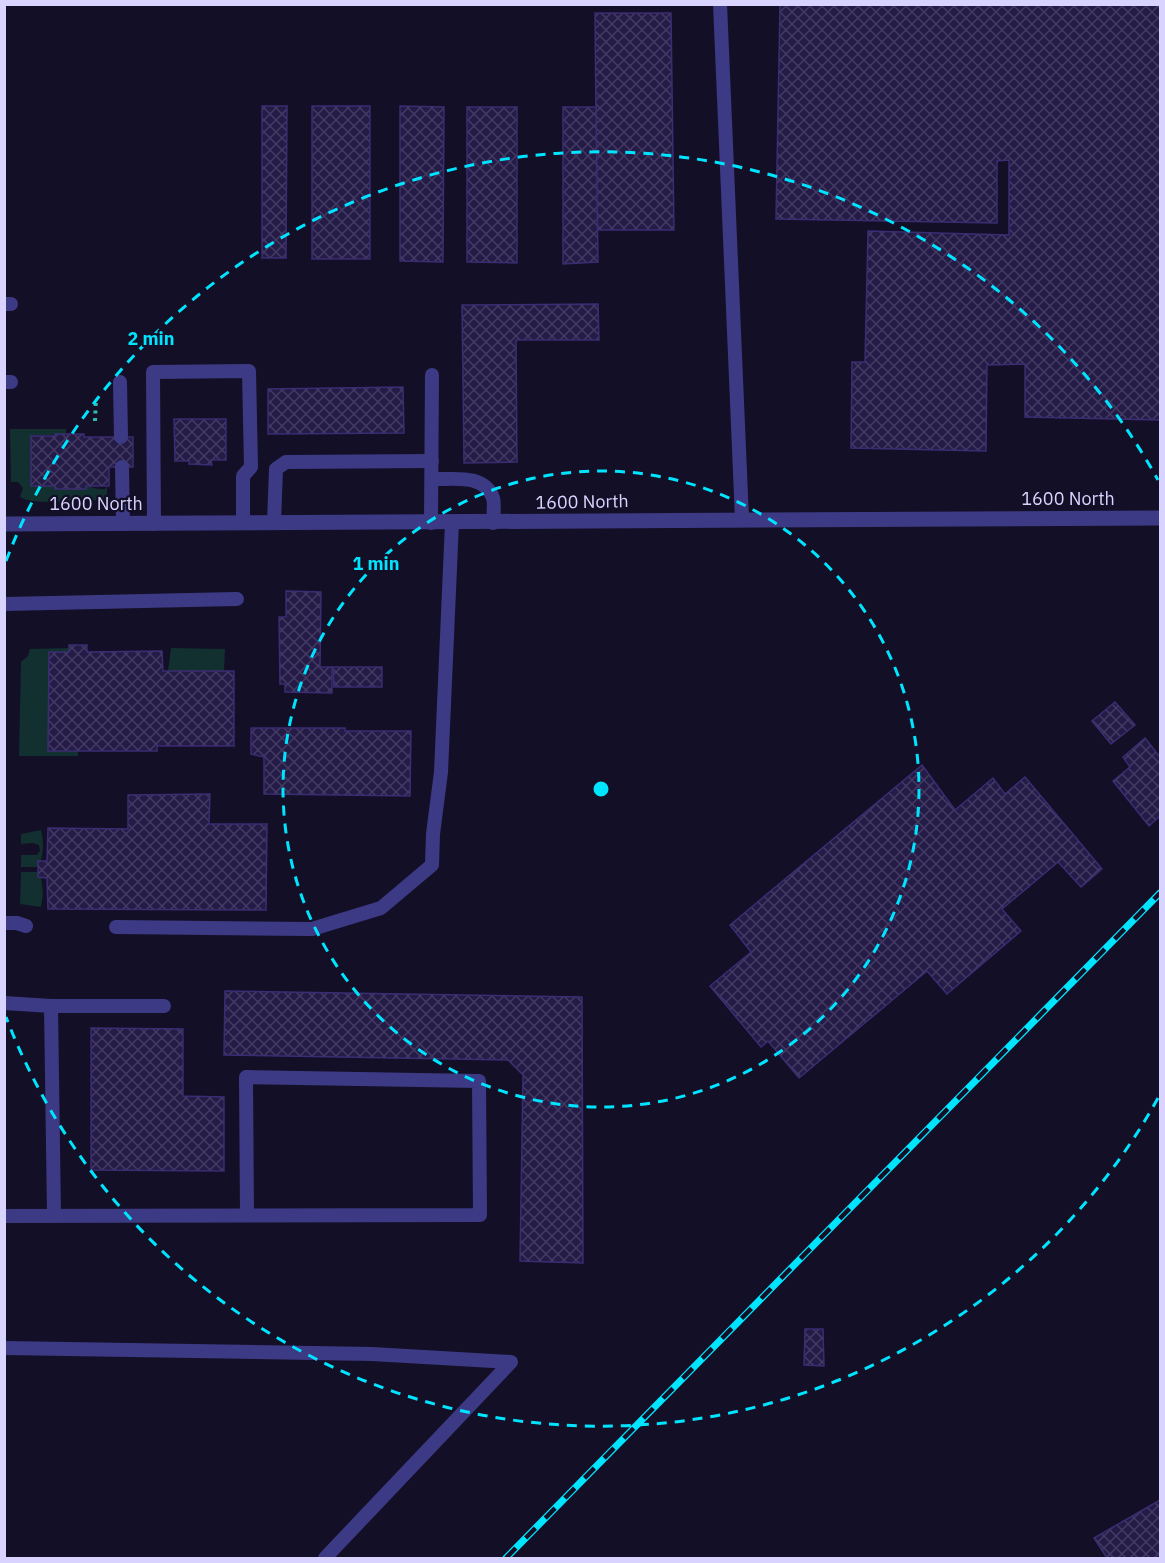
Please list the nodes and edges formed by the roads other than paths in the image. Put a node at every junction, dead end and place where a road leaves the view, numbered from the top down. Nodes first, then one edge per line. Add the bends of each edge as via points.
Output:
1 (720, 4) edge
2 (432, 375) dead end
3 (120, 382) dead end
4 (121, 437) dead end
5 (432, 461) junction
6 (122, 466) dead end
7 (432, 479) junction
8 (1161, 518) edge
9 (741, 519) junction
10 (274, 522) junction
11 (243, 523) junction
12 (431, 523) junction
13 (452, 523) junction
14 (493, 523) junction
15 (4, 524) edge
16 (123, 524) junction
17 (154, 524) junction
18 (237, 599) dead end
19 (4, 604) edge
20 (4, 923) edge
21 (26, 926) dead end
22 (116, 927) dead end
23 (4, 1004) edge
24 (51, 1006) junction
25 (164, 1006) dead end
26 (54, 1215) junction
27 (247, 1215) junction
28 (4, 1216) edge
29 (4, 1348) edge
30 (325, 1558) edge

1 - 9 lane
2 - 5 lane
3 - 4 lane
5 - 7 lane
5 - 10 lane via 286,462 276,469
6 - 16 lane
7 - 12 lane
7 - 14 lane via 475,480 485,486 493,499
8 - 9 street, 1600 North
9 - 14 street, 1600 North
10 - 11 street, 1600 North
10 - 12 street, 1600 North
11 - 17 street, 1600 North
11 - 17 lane via 243,476 251,467 249,371 153,372
12 - 13 street, 1600 North
13 - 14 street, 1600 North
13 - 22 lane via 441,772 432,865 381,908 312,929
15 - 16 street, 1600 North
16 - 17 street, 1600 North
18 - 19 lane
20 - 21 lane
23 - 24 lane
24 - 25 lane
24 - 26 lane
26 - 27 lane
26 - 28 lane
27 - 27 lane via 480,1215 479,1081 246,1077
29 - 30 lane via 372,1354 511,1362

